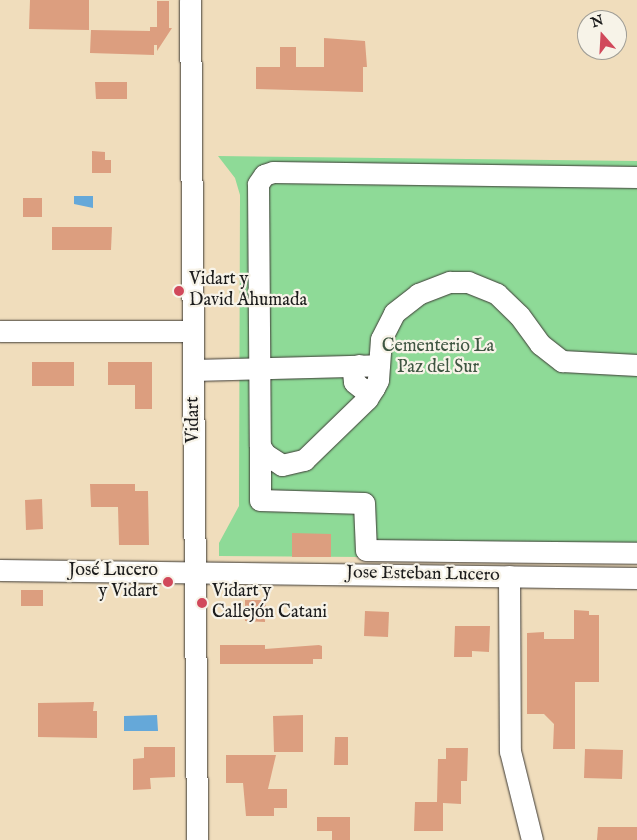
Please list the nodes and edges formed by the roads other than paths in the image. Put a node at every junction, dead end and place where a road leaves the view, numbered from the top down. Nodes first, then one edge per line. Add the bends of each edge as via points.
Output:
1 (190, 0) edge
2 (637, 177) edge
3 (0, 331) edge
4 (193, 331) junction
5 (369, 365) junction
6 (637, 365) edge
7 (258, 368) junction
8 (193, 370) junction
9 (260, 446) junction
10 (637, 553) edge
11 (0, 570) edge
12 (194, 571) junction
13 (509, 576) junction
14 (637, 578) edge
15 (197, 840) edge
16 (532, 840) edge

1 - 4 street, Vidart
2 - 7 street via 273,172 264,175 258,184
3 - 4 street
4 - 8 street, Vidart
5 - 6 street via 394,312 432,287 468,282 497,294 519,315 540,344 562,361
5 - 7 street
5 - 9 street via 353,372 354,382 364,390 374,388 304,460 282,465 265,454
7 - 8 street
7 - 9 street
8 - 12 street, Vidart
9 - 10 street via 260,500 364,503 366,550
11 - 12 street, Jose Esteban Lucero
12 - 13 street, Jose Esteban Lucero
12 - 15 street, Vidart
13 - 14 street, Jose Esteban Lucero
13 - 16 street via 510,751

